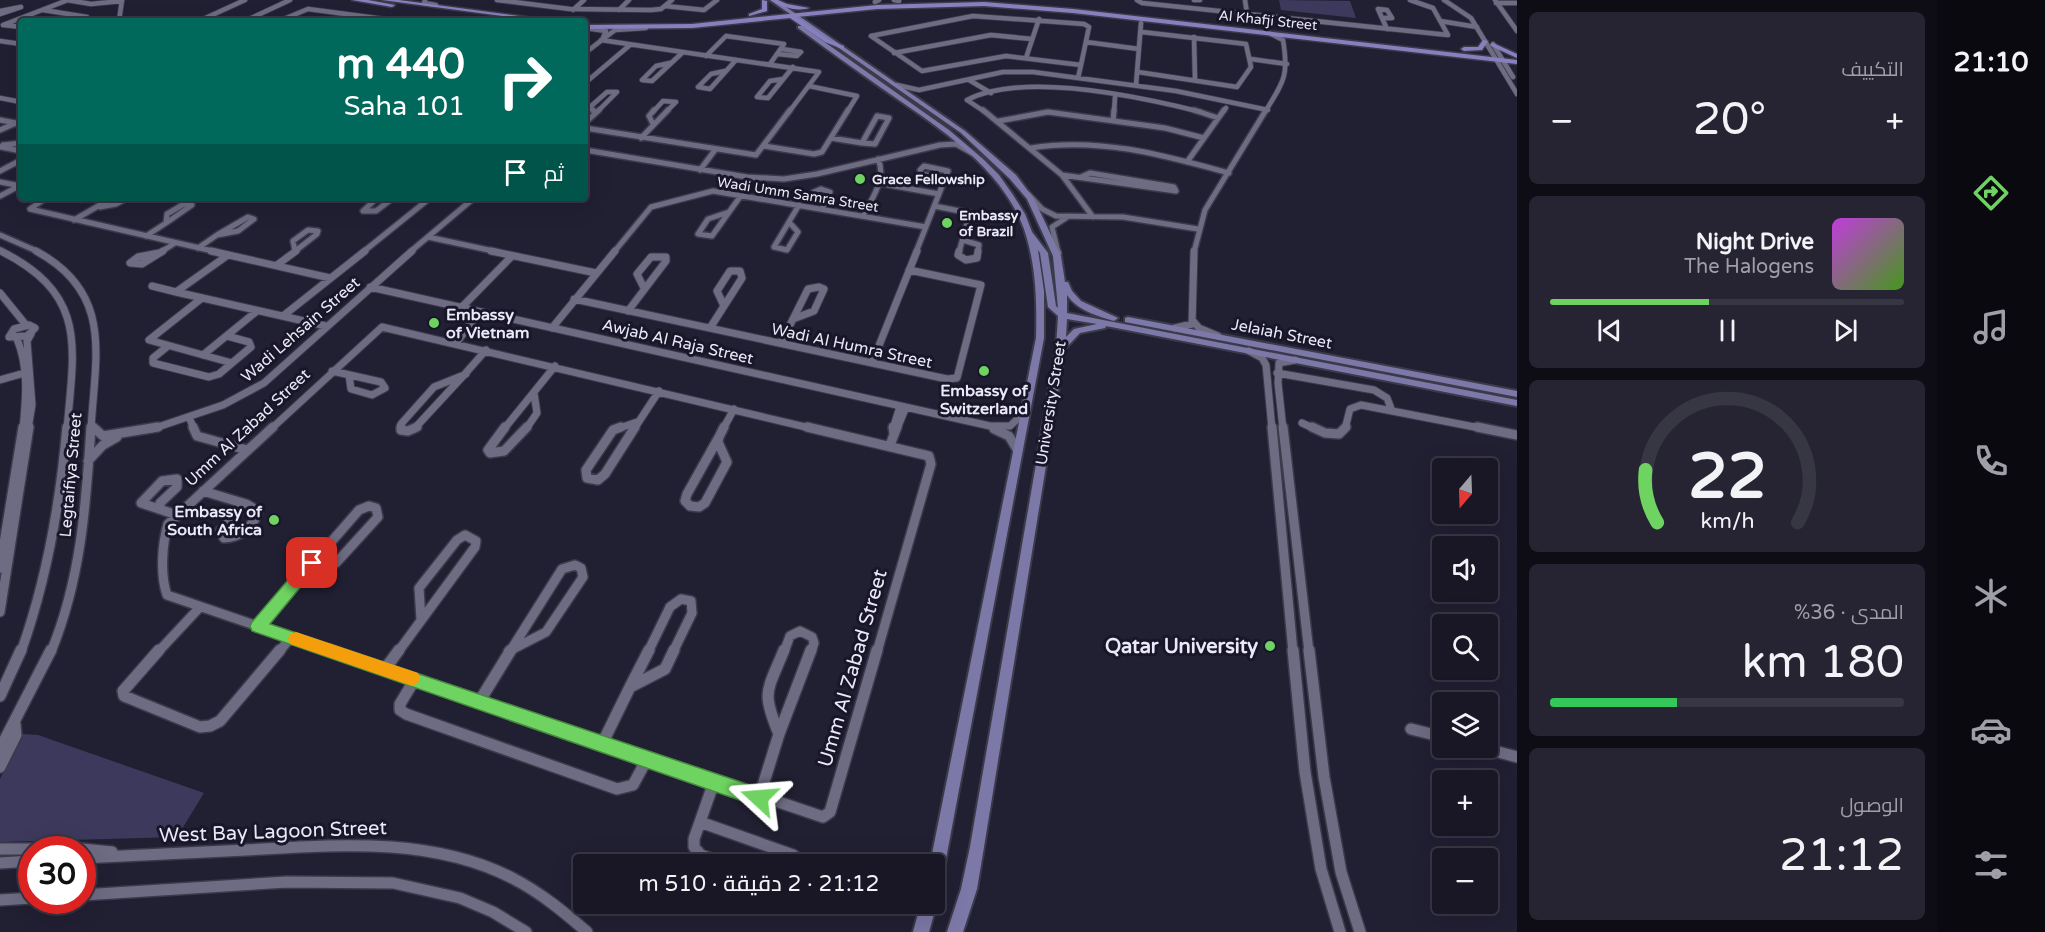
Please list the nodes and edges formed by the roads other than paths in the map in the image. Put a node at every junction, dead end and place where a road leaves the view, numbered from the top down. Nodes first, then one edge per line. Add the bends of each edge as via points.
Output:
1 (67, 0) edge
2 (120, 0) edge
3 (245, 0) edge
4 (289, 0) edge
5 (355, 0) edge
6 (385, 0) edge
7 (420, 0) edge
8 (424, 0) edge
9 (497, 0) edge
10 (584, 0) edge
11 (629, 0) edge
12 (672, 0) edge
13 (717, 0) edge
14 (764, 0) edge
15 (773, 0) edge
16 (894, 0) edge
17 (917, 0) edge
18 (979, 0) edge
19 (1137, 0) edge
20 (1194, 0) edge
21 (1200, 0) edge
22 (1245, 0) edge
23 (1410, 0) edge
24 (1444, 0) edge
25 (1449, 0) edge
26 (395, 1) edge
27 (877, 1) edge
28 (899, 1) edge
29 (1496, 2) edge
30 (1516, 4) edge
31 (665, 6) junction
32 (448, 8) junction
33 (817, 8) junction
34 (42, 10) junction
35 (573, 10) junction
36 (619, 10) junction
37 (829, 12) junction
38 (350, 14) junction
39 (787, 14) junction
40 (1247, 14) junction
41 (741, 17) junction
42 (1507, 17) junction
43 (18, 18) edge
44 (19, 18) edge
45 (85, 18) edge
46 (119, 18) edge
47 (206, 18) edge
48 (251, 18) edge
49 (286, 18) edge
50 (343, 18) edge
51 (373, 18) edge
52 (486, 18) edge
53 (530, 18) edge
54 (1382, 18) dead end
55 (1517, 18) edge
56 (1039, 19) junction
57 (754, 20) junction
58 (1440, 21) junction
59 (1473, 22) junction
60 (1141, 23) dead end
61 (2, 24) edge
62 (712, 24) junction
63 (1466, 24) junction
64 (588, 26) edge
65 (588, 26) edge
66 (18, 27) edge
67 (588, 27) edge
68 (800, 27) junction
69 (1477, 27) junction
70 (646, 28) junction
71 (814, 28) junction
72 (1230, 28) junction
73 (1387, 29) junction
74 (1517, 30) edge
75 (1142, 32) junction
76 (1194, 37) junction
77 (1311, 37) junction
78 (1032, 39) junction
79 (1283, 40) junction
80 (0, 41) edge
81 (600, 41) junction
82 (1485, 41) junction
83 (1086, 42) junction
84 (18, 44) edge
85 (630, 45) junction
86 (1493, 45) junction
87 (842, 47) junction
88 (1395, 47) junction
89 (1139, 48) junction
90 (1447, 48) junction
91 (782, 49) junction
92 (588, 51) edge
93 (682, 52) junction
94 (894, 53) junction
95 (778, 54) junction
96 (1462, 55) junction
97 (706, 56) junction
98 (1498, 57) junction
99 (1026, 58) junction
100 (1251, 59) junction
101 (736, 60) junction
102 (1517, 60) edge
103 (670, 63) junction
104 (971, 63) junction
105 (770, 64) junction
106 (1287, 64) junction
107 (1081, 65) junction
108 (792, 68) junction
109 (725, 72) junction
110 (1138, 72) junction
111 (1507, 72) junction
112 (990, 75) junction
113 (1078, 78) junction
114 (783, 79) junction
115 (1195, 79) junction
116 (588, 80) edge
117 (969, 80) junction
118 (1517, 84) edge
119 (897, 85) junction
120 (1136, 85) junction
121 (808, 86) junction
122 (919, 90) junction
123 (1176, 91) junction
124 (991, 93) junction
125 (1517, 94) edge
126 (1115, 97) junction
127 (0, 98) edge
128 (18, 101) edge
129 (921, 103) junction
130 (1175, 105) junction
131 (1226, 108) dead end
132 (1268, 110) junction
133 (595, 113) junction
134 (1218, 118) junction
135 (0, 120) edge
136 (588, 120) edge
137 (999, 121) junction
138 (1113, 121) junction
139 (18, 123) edge
140 (18, 123) edge
141 (653, 124) junction
142 (942, 128) junction
143 (588, 129) edge
144 (0, 130) edge
145 (640, 138) junction
146 (831, 138) junction
147 (1204, 138) junction
148 (18, 143) edge
149 (862, 143) junction
150 (940, 145) junction
151 (764, 146) junction
152 (1031, 148) junction
153 (18, 150) edge
154 (715, 150) junction
155 (588, 151) edge
156 (973, 154) junction
157 (878, 159) junction
158 (870, 161) junction
159 (18, 162) edge
160 (1187, 162) junction
161 (697, 169) junction
162 (0, 171) edge
163 (1229, 173) junction
164 (882, 175) junction
165 (1062, 175) junction
166 (1081, 177) junction
167 (945, 178) dead end
168 (0, 183) edge
169 (878, 183) junction
170 (18, 186) edge
171 (18, 187) edge
172 (1025, 192) junction
173 (742, 194) junction
174 (939, 194) junction
175 (0, 196) edge
176 (827, 199) dead end
177 (42, 201) edge
178 (107, 201) edge
179 (122, 201) edge
180 (374, 201) edge
181 (389, 201) edge
182 (426, 201) edge
183 (470, 201) edge
184 (799, 205) junction
185 (934, 206) junction
186 (96, 207) junction
187 (822, 209) junction
188 (729, 212) junction
189 (863, 216) junction
190 (1093, 217) junction
191 (1071, 218) junction
192 (74, 220) junction
193 (789, 222) junction
194 (166, 224) dead end
195 (926, 227) junction
196 (1198, 229) junction
197 (0, 235) edge
198 (218, 235) junction
199 (146, 236) junction
200 (427, 238) junction
201 (963, 240) dead end
202 (175, 243) junction
203 (198, 248) junction
204 (0, 250) edge
205 (295, 251) dead end
206 (159, 253) dead end
207 (228, 255) junction
208 (512, 256) junction
209 (1057, 256) junction
210 (277, 265) junction
211 (909, 270) junction
212 (596, 273) junction
213 (330, 278) junction
214 (1061, 279) junction
215 (152, 286) dead end
216 (370, 287) junction
217 (644, 288) junction
218 (176, 292) junction
219 (0, 293) edge
220 (202, 298) junction
221 (2, 301) edge
222 (571, 302) junction
223 (724, 306) junction
224 (1047, 306) junction
225 (461, 308) junction
226 (257, 311) junction
227 (628, 311) junction
228 (1062, 312) junction
229 (484, 313) junction
230 (283, 316) junction
231 (793, 319) junction
232 (1116, 321) junction
233 (1193, 321) junction
234 (26, 325) junction
235 (326, 326) junction
236 (549, 327) junction
237 (710, 328) junction
238 (1175, 328) junction
239 (31, 334) junction
240 (13, 335) junction
241 (463, 335) joint
242 (227, 336) junction
243 (1224, 338) junction
244 (0, 339) edge
245 (456, 343) junction
246 (781, 343) junction
247 (168, 346) junction
248 (1061, 348) junction
249 (486, 350) junction
250 (1249, 351) junction
251 (203, 355) junction
252 (1296, 360) junction
253 (232, 363) junction
254 (872, 363) junction
255 (555, 366) junction
256 (332, 371) junction
257 (28, 372) junction
258 (466, 374) junction
259 (349, 375) dead end
260 (1278, 376) junction
261 (1267, 378) junction
262 (0, 380) edge
263 (659, 391) junction
264 (534, 393) junction
265 (1517, 394) edge
266 (1517, 403) edge
267 (903, 406) junction
268 (1027, 408) junction
269 (734, 409) junction
270 (1392, 411) junction
271 (203, 413) junction
272 (189, 417) junction
273 (637, 422) junction
274 (1302, 423) dead end
275 (979, 424) junction
276 (91, 426) junction
277 (718, 435) junction
278 (1517, 435) edge
279 (120, 436) junction
280 (208, 439) junction
281 (890, 445) junction
282 (247, 450) junction
283 (87, 461) junction
284 (1017, 461) junction
285 (203, 491) junction
286 (246, 504) dead end
287 (160, 509) dead end
288 (177, 515) junction
289 (7, 520) edge
290 (0, 568) edge
291 (296, 581) junction
292 (200, 607) junction
293 (0, 612) edge
294 (421, 620) junction
295 (258, 626) junction
296 (291, 637) junction
297 (509, 652) junction
298 (385, 669) junction
299 (415, 679) junction
300 (630, 687) junction
301 (0, 696) edge
302 (479, 702) junction
303 (15, 723) junction
304 (1411, 729) dead end
305 (779, 734) junction
306 (1432, 734) edge
307 (602, 744) junction
308 (0, 749) edge
309 (1498, 752) edge
310 (1517, 757) edge
311 (647, 759) junction
312 (0, 767) edge
313 (714, 782) junction
314 (759, 798) junction
315 (700, 822) junction
316 (0, 849) edge
317 (18, 849) edge
318 (96, 851) edge
319 (700, 854) edge
320 (790, 854) edge
321 (939, 854) edge
322 (124, 856) junction
323 (96, 857) edge
324 (18, 862) edge
325 (0, 863) edge
326 (96, 894) edge
327 (18, 899) edge
328 (0, 900) edge
329 (926, 914) edge
330 (526, 932) edge
331 (587, 932) edge
332 (921, 932) edge
333 (956, 932) edge
334 (1340, 932) edge
335 (1360, 932) edge

1 - 2 street
1 - 34 street
2 - 46 street
3 - 47 street
4 - 48 street
5 - 52 highway
6 - 26 highway
7 - 26 street
8 - 32 street
9 - 35 street
10 - 35 street
11 - 36 street
12 - 31 street
13 - 31 street via 704,10
14 - 39 highway
14 - 41 highway via 765,10
15 - 33 highway via 789,6
15 - 39 main road, University Street
16 - 28 street
17 - 28 highway, Al Khafji Street
17 - 39 highway
18 - 90 highway, Al Khafji Street via 1074,6
19 - 40 street
20 - 21 street
22 - 40 street
23 - 58 street via 1432,7
24 - 59 street via 1465,12
25 - 86 street via 1476,19
26 - 32 highway
27 - 28 highway, Al Khafji Street
27 - 33 highway, Al Khafji Street
29 - 30 street
29 - 42 street
31 - 36 street via 656,10
32 - 53 highway
33 - 39 highway, Al Khafji Street
34 - 44 street
34 - 45 street
35 - 36 street
37 - 39 highway, Al Khafji Street
37 - 71 highway via 814,19
37 - 72 highway, Al Khafji Street via 984,4
38 - 49 street via 308,9
38 - 50 street
38 - 51 street
39 - 41 highway, Al Khafji Street
39 - 57 highway, Al Khafji Street
39 - 62 highway
39 - 68 main road, University Street
39 - 71 main road, University Street
39 - 87 highway
40 - 73 street
41 - 64 highway, Al Khafji Street
42 - 55 street
42 - 74 street
43 - 61 street
54 - 73 street
56 - 78 street
56 - 83 street via 1086,24
56 - 94 street via 973,16 871,36
57 - 62 highway, Al Khafji Street
57 - 68 highway
58 - 63 street
58 - 73 street via 1448,35
59 - 63 street
59 - 69 street
60 - 75 street
61 - 66 street
62 - 70 highway, Al Khafji Street
63 - 69 street
65 - 70 highway, Al Khafji Street
67 - 81 street via 606,31
68 - 142 main road, University Street
69 - 82 street
70 - 81 street via 616,30
71 - 87 main road, University Street
72 - 77 highway, Al Khafji Street
72 - 79 street via 1272,34
75 - 76 street
75 - 89 street
76 - 100 street via 1246,44
76 - 115 street
77 - 79 street via 1289,36
77 - 88 highway, Al Khafji Street
78 - 94 street via 991,35
78 - 99 street
79 - 106 street
80 - 84 street
81 - 85 street
81 - 92 street
82 - 90 highway via 1480,49
82 - 98 street
83 - 89 street
83 - 107 street
85 - 93 street
85 - 116 street
86 - 98 street
86 - 102 highway
87 - 119 main road, University Street
88 - 96 highway, Al Khafji Street
88 - 98 highway
89 - 110 street
90 - 98 highway, Al Khafji Street
91 - 95 street
91 - 95 street via 801,52 797,56
91 - 97 street via 786,45 783,43 726,36
93 - 97 street
93 - 103 street
94 - 104 street via 922,71
95 - 105 street
96 - 98 highway, Al Khafji Street
96 - 111 highway
97 - 101 street
98 - 102 highway, Al Khafji Street
98 - 111 street
99 - 104 street via 999,57
99 - 107 street
100 - 106 street
100 - 115 street via 1251,67 1239,87
101 - 105 street
101 - 109 street
102 - 111 highway
103 - 103 street via 652,81 642,80 656,66
104 - 112 street
105 - 108 street
106 - 132 street via 1284,81
107 - 113 street
108 - 114 street
108 - 121 street via 819,72
109 - 109 street via 710,89 700,89 711,74
110 - 115 street
110 - 120 street
111 - 118 street
111 - 125 street
112 - 113 street via 1033,72
112 - 117 street
113 - 120 street
114 - 114 street via 768,98 757,97 770,81
117 - 122 street
117 - 124 street
119 - 122 street
119 - 129 main road, University Street
120 - 123 street
121 - 146 street via 856,95
121 - 151 street
122 - 129 street via 914,94
123 - 130 street
123 - 132 street
124 - 126 street via 1028,86
124 - 137 street via 967,100
126 - 130 street
126 - 138 street
127 - 128 street
129 - 172 main road, University Street via 986,151
130 - 134 street
131 - 134 street
132 - 163 street
133 - 133 street via 617,94 617,92 607,92 590,107
133 - 136 street
134 - 147 street
135 - 139 street
137 - 138 street via 1042,112
137 - 152 street
138 - 147 street
140 - 144 street
141 - 141 street via 661,117 676,102 663,101 649,116
141 - 145 street
142 - 150 street via 948,138
142 - 156 main road, University Street
143 - 145 street
145 - 154 street
146 - 149 street
146 - 151 street via 818,154
147 - 160 street
148 - 153 street via 1,147
149 - 149 street via 876,143 890,118 877,116
150 - 156 street via 956,144
150 - 157 street
151 - 154 street via 756,155
152 - 160 street via 1071,142
152 - 165 street
154 - 161 street
155 - 161 street
156 - 224 main road, University Street via 1021,213
157 - 158 street
157 - 164 street
158 - 161 street via 784,179
158 - 164 street
159 - 162 street
160 - 163 street
163 - 196 street via 1205,210
164 - 169 street
165 - 166 street
165 - 190 street
166 - 166 street via 1168,192 1176,191 1158,183 1090,173
167 - 174 street
168 - 170 street
169 - 174 street
169 - 189 street
171 - 175 street
172 - 191 street via 1045,211
172 - 209 main road, University Street
173 - 184 street, Wadi Umm Samra Street
173 - 188 street
173 - 212 street, Wadi Umm Samra Street via 713,190 655,205
174 - 185 street
176 - 187 street
177 - 192 street via 30,209
178 - 186 street
179 - 186 street
180 - 181 street via 363,211 376,211
182 - 213 street
183 - 200 street, Wadi Lehsain Street
184 - 187 street, Wadi Umm Samra Street
184 - 193 street
185 - 195 street
185 - 201 street via 970,213
186 - 192 street
187 - 189 street, Wadi Umm Samra Street
188 - 188 street via 708,219 698,234 712,236
189 - 195 street, Wadi Umm Samra Street
190 - 191 street
190 - 196 street
191 - 209 street via 1053,225
192 - 199 street
193 - 193 street via 798,232 787,250 777,249 774,247
194 - 199 street
195 - 211 street
196 - 233 street
197 - 276 street, Legtaifiya Street via 54,262 72,278 89,303 98,342
198 - 198 street via 238,231 254,219 243,218
198 - 203 street
199 - 202 street
200 - 208 street
200 - 216 street, Wadi Lehsain Street
202 - 203 street
202 - 206 street
203 - 207 street
204 - 301 street, Legtaifiya Street via 27,264 56,291 70,317 74,347 48,572 28,635
205 - 210 street
207 - 210 street
207 - 218 street
208 - 212 street
208 - 225 street
209 - 214 main road, University Street
210 - 213 street
211 - 254 street
211 - 254 street, Wadi Al Humra Street via 981,285 957,378
212 - 222 street, Wadi Umm Samra Street
213 - 230 street
214 - 228 main road, University Street
214 - 232 main road via 1075,301
215 - 218 street
216 - 225 street, Awjab Al Raja Street
216 - 235 street, Wadi Lehsain Street
217 - 217 street via 637,274 651,257 666,257
217 - 227 street
218 - 220 street
219 - 221 street
220 - 226 street
220 - 247 street via 149,338
221 - 234 street
221 - 240 street via 13,319
222 - 227 street, Wadi Al Humra Street
222 - 236 street, Wadi Umm Samra Street
223 - 223 street via 717,291 730,271 740,272 742,278
223 - 237 street
224 - 228 main road
224 - 268 main road, University Street
225 - 229 street, Awjab Al Raja Street
226 - 230 street
226 - 242 street
227 - 237 street, Wadi Al Humra Street
228 - 232 main road, Jelaiah Street
228 - 248 main road, University Street
229 - 236 street, Awjab Al Raja Street
229 - 241 street
230 - 235 street
231 - 231 street via 814,311 824,289 808,289
231 - 246 street
232 - 238 main road, Jelaiah Street
232 - 248 main road via 1077,331
232 - 250 main road, Jelaiah Street
233 - 238 street via 1190,326
233 - 243 street
234 - 239 street via 35,327
234 - 240 street
235 - 271 street, Wadi Lehsain Street via 257,389
236 - 267 street, Awjab Al Raja Street
237 - 246 street, Wadi Al Humra Street
238 - 243 main road, Jelaiah Street
239 - 240 street
239 - 257 street via 27,341
240 - 244 street
240 - 257 street
241 - 245 street
242 - 251 street
242 - 253 street via 251,344
243 - 265 main road, Jelaiah Street
245 - 249 street, Umm Al Zabad Street
245 - 256 street, Umm Al Zabad Street via 382,327
246 - 254 street, Wadi Al Humra Street
247 - 251 street
247 - 253 street via 153,358 153,363 209,377
248 - 333 main road, University Street via 977,847
249 - 255 street, Umm Al Zabad Street
249 - 258 street
250 - 252 main road, Jelaiah Street
250 - 261 street via 1264,360
251 - 253 street
252 - 260 street via 1280,362
252 - 266 main road, Jelaiah Street
255 - 263 street, Umm Al Zabad Street
255 - 264 street
256 - 259 street
256 - 282 street, Umm Al Zabad Street
257 - 262 street
257 - 289 street via 26,426
258 - 258 street via 431,390 400,429 416,428
260 - 261 street
260 - 270 street via 1374,390 1389,401
260 - 335 street via 1324,777 1341,873
261 - 334 street via 1305,772 1321,869
263 - 269 street, Umm Al Zabad Street
263 - 273 street
264 - 264 street via 490,447 490,453 499,455 507,450 537,412
267 - 275 street, Awjab Al Raja Street
267 - 281 street via 900,426
268 - 275 street, Awjab Al Raja Street via 1019,421 1010,426
268 - 284 main road, University Street
269 - 277 street
269 - 281 street, Umm Al Zabad Street
270 - 274 street via 1354,406 1339,434 1325,433
270 - 278 street
271 - 272 street, Wadi Lehsain Street
271 - 280 street via 197,428
272 - 279 street, Wadi Lehsain Street
272 - 280 street via 194,433
273 - 273 street via 610,433 586,470 587,478 603,476
275 - 284 street, Awjab Al Raja Street via 1010,436 1017,447
276 - 279 street via 103,436
276 - 283 street, Legtaifiya Street
277 - 277 street via 686,496 690,506 699,507 705,502 727,462
279 - 283 street, Wadi Lehsain Street via 103,445
280 - 282 street
281 - 314 street, Umm Al Zabad Street via 923,453 932,461 830,812 819,818
282 - 285 street, Umm Al Zabad Street
283 - 303 street, Legtaifiya Street via 73,589 43,668
284 - 321 main road, University Street
285 - 286 street
285 - 288 street, Umm Al Zabad Street
287 - 288 street
288 - 292 street, Umm Al Zabad Street via 164,531 164,588 171,597
289 - 290 street
289 - 293 street
291 - 291 street via 359,510 376,508 378,517 336,563
291 - 295 street
292 - 295 street, Umm Al Zabad Street
292 - 296 street via 131,680 124,696 200,727 210,726 227,713
294 - 294 street via 419,588 457,540 465,535 473,537 475,547
294 - 298 street
295 - 296 street, Umm Al Zabad Street
296 - 298 street, Umm Al Zabad Street
297 - 297 street via 549,630 583,577 581,568 570,565 562,569
297 - 302 street
298 - 299 street, Umm Al Zabad Street
299 - 302 street, Umm Al Zabad Street
299 - 311 street via 400,704 402,712 617,789 634,784
300 - 300 street via 670,607 681,599 691,601 692,614 665,669
300 - 307 street
302 - 307 street, Umm Al Zabad Street
303 - 308 street, Legtaifiya Street
303 - 312 street via 16,735
304 - 306 street
305 - 305 street via 814,643 804,632 796,631 790,636 766,694
305 - 314 street
307 - 311 street, Umm Al Zabad Street
309 - 310 street
311 - 313 street, Umm Al Zabad Street
313 - 314 street, Umm Al Zabad Street
313 - 315 street
315 - 319 street via 694,847
315 - 320 street
316 - 317 street
318 - 322 street
322 - 323 street, West Bay Lagoon Street
322 - 331 street, West Bay Lagoon Street via 360,844 416,848 498,872 551,902
324 - 325 street
326 - 330 street via 306,881 392,881 456,896
327 - 328 street
329 - 332 main road

